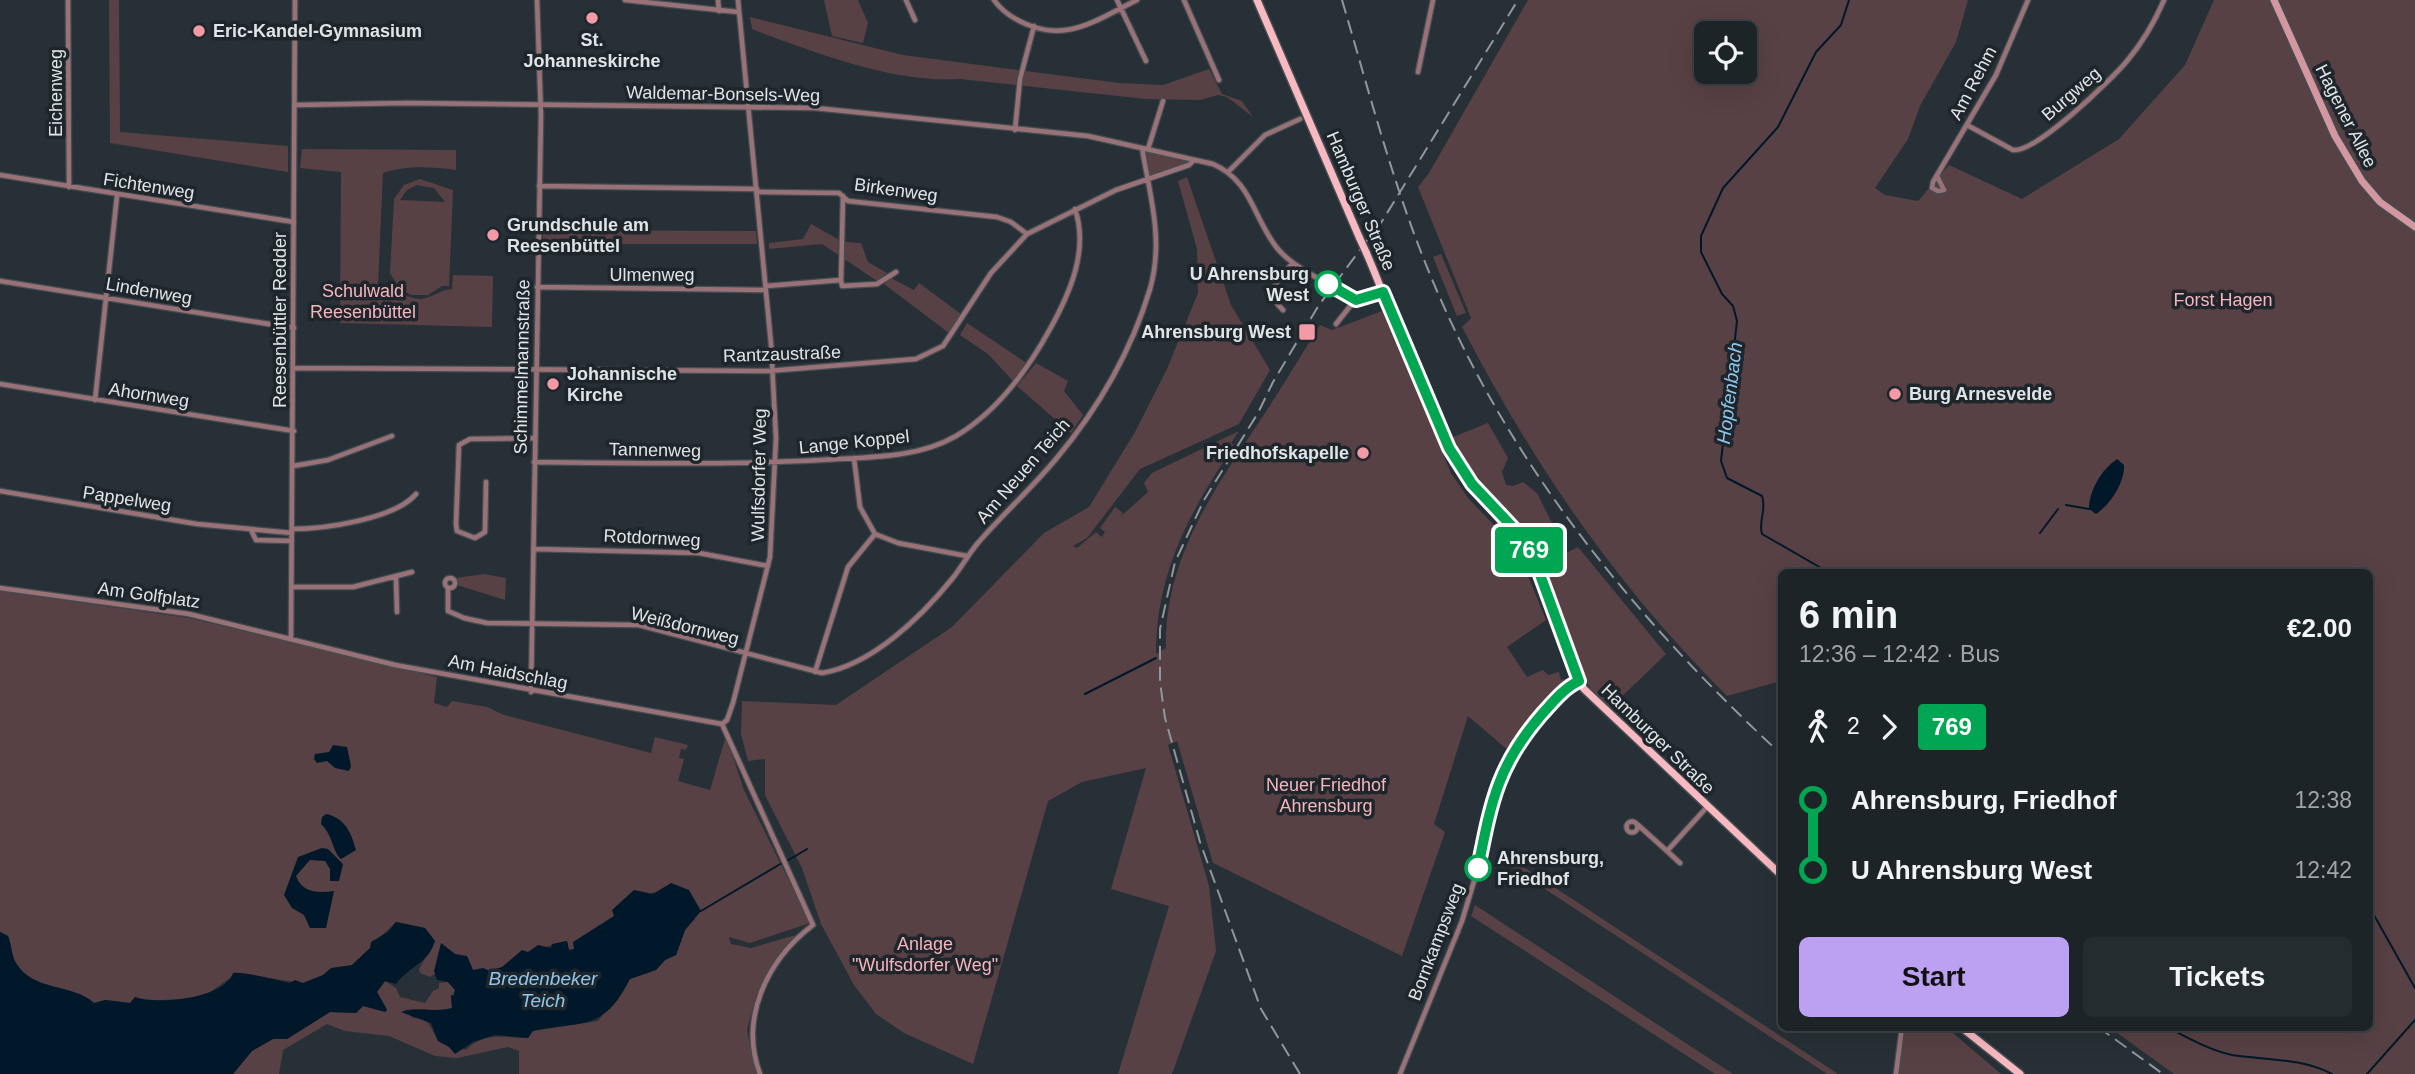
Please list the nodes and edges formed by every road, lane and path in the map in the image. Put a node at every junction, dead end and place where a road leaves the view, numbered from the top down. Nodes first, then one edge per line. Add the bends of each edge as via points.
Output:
1 (68, 0) edge
2 (295, 0) edge
3 (537, 0) edge
4 (625, 0) edge
5 (718, 0) edge
6 (738, 0) edge
7 (906, 0) edge
8 (993, 0) edge
9 (1117, 0) edge
10 (1137, 0) edge
11 (1184, 0) edge
12 (1257, 0) edge
13 (1433, 0) edge
14 (2028, 0) edge
15 (2164, 0) edge
16 (2274, 0) edge
17 (1121, 8) junction
18 (719, 11) junction
19 (738, 12) junction
20 (915, 20) dead end
21 (1034, 26) junction
22 (1146, 61) dead end
23 (1419, 72) dead end
24 (1219, 80) dead end
25 (1163, 101) dead end
26 (295, 105) junction
27 (541, 106) junction
28 (748, 107) junction
29 (1300, 119) dead end
30 (1967, 125) junction
31 (1015, 130) junction
32 (1145, 148) junction
33 (1194, 160) junction
34 (1228, 172) junction
35 (0, 175) edge
36 (1937, 176) dead end
37 (1147, 180) junction
38 (539, 186) junction
39 (69, 187) junction
40 (757, 191) junction
41 (117, 195) junction
42 (843, 196) junction
43 (1075, 209) junction
44 (294, 222) junction
45 (2415, 227) edge
46 (1027, 234) junction
47 (1293, 263) junction
48 (896, 272) dead end
49 (841, 280) junction
50 (0, 281) edge
51 (537, 287) junction
52 (766, 288) junction
53 (1383, 292) junction
54 (108, 298) junction
55 (1355, 300) junction
56 (1283, 310) dead end
57 (1336, 324) dead end
58 (294, 328) junction
59 (294, 368) junction
60 (535, 370) junction
61 (774, 371) junction
62 (0, 384) edge
63 (95, 400) junction
64 (294, 431) junction
65 (391, 436) dead end
66 (535, 438) junction
67 (854, 458) junction
68 (534, 462) junction
69 (776, 464) junction
70 (293, 466) junction
71 (486, 482) dead end
72 (0, 491) edge
73 (416, 494) dead end
74 (251, 530) junction
75 (292, 531) junction
76 (875, 534) junction
77 (292, 541) junction
78 (534, 549) junction
79 (967, 556) junction
80 (768, 566) junction
81 (412, 572) dead end
82 (396, 578) junction
83 (292, 587) junction
84 (448, 587) dead end
85 (0, 588) edge
86 (397, 612) dead end
87 (534, 623) junction
88 (291, 639) junction
89 (746, 655) junction
90 (815, 672) junction
91 (1579, 681) junction
92 (531, 692) junction
93 (722, 724) junction
94 (1707, 807) junction
95 (1638, 825) dead end
96 (1667, 852) junction
97 (1680, 863) dead end
98 (1778, 872) edge
99 (1901, 1031) edge
100 (1966, 1031) edge
101 (760, 1074) edge
102 (1400, 1074) edge
103 (1896, 1074) edge
104 (2020, 1074) edge

1 - 39 street, Eichenweg
2 - 26 street, Reesenbüttler Redder
3 - 27 street, Schimmelmannstraße
4 - 18 street
5 - 18 street
6 - 19 street, Wulfsdorfer Weg
7 - 20 street
8 - 21 street via 1008,16
9 - 17 street
10 - 17 street
11 - 24 street
12 - 53 main road, Hamburger Straße, bridge
13 - 23 street
14 - 30 street, Am Rehm via 1996,75
15 - 30 street, Burgweg via 2127,61 2039,138 2012,150
16 - 45 street, Hagener Allee via 2335,136 2362,181 2380,202
17 - 21 street via 1067,30
17 - 22 street
18 - 19 street
19 - 28 street, Wulfsdorfer Weg
21 - 31 street via 1020,79
25 - 32 street
26 - 27 street, Waldemar-Bonsels-Weg
26 - 44 street, Reesenbüttler Redder
27 - 28 street, Waldemar-Bonsels-Weg
27 - 38 street, Schimmelmannstraße
28 - 31 street, Waldemar-Bonsels-Weg via 815,108
28 - 40 street, Wulfsdorfer Weg
29 - 34 street via 1265,135
30 - 36 street, Am Rehm
31 - 32 street, Waldemar-Bonsels-Weg via 1088,136
32 - 33 street, Waldemar-Bonsels-Weg
32 - 37 street, Am Neuen Teich
33 - 34 street, Waldemar-Bonsels-Weg
33 - 37 street, Rantzaustraße via 1189,166
34 - 47 street via 1243,186 1273,242
35 - 39 street, Fichtenweg
37 - 43 street, Rantzaustraße
37 - 79 street, Am Neuen Teich via 1158,239 1142,311 1124,358 1068,444
38 - 40 street, Birkenweg
38 - 51 street, Schimmelmannstraße
39 - 41 street, Fichtenweg
40 - 42 street, Birkenweg
40 - 52 street, Wulfsdorfer Weg
41 - 44 street, Fichtenweg
41 - 54 street
42 - 46 street, Birkenweg via 848,201 997,216
42 - 49 street
43 - 46 street, Rantzaustraße
43 - 67 street, Lange Koppel via 1081,243 1068,287 1031,363 1014,384 973,424 944,442
44 - 58 street, Reesenbüttler Redder
46 - 61 street, Rantzaustraße via 1000,260 953,334 932,353 900,362
47 - 55 street, bridge
47 - 56 street via 1273,288
48 - 49 street, Ulmenweg via 872,285 842,286
49 - 52 street, Ulmenweg
50 - 54 street, Lindenweg
51 - 52 street, Ulmenweg
51 - 60 street, Schimmelmannstraße
52 - 61 street, Wulfsdorfer Weg
53 - 55 street
53 - 91 main road, Hamburger Straße via 1449,448 1472,484 1521,536 1535,561
54 - 58 street, Lindenweg
54 - 63 street
55 - 57 street
58 - 59 street, Reesenbüttler Redder
59 - 60 street, Rantzaustraße
59 - 64 street, Reesenbüttler Redder
60 - 61 street, Rantzaustraße
60 - 66 street, Schimmelmannstraße
61 - 69 street, Wulfsdorfer Weg
62 - 63 street, Ahornweg
63 - 64 street, Ahornweg
64 - 70 street, Reesenbüttler Redder
65 - 70 street via 328,460
66 - 68 street, Schimmelmannstraße
66 - 71 street via 470,439 459,445 456,524 463,536 475,538 485,532
67 - 69 street, Lange Koppel
67 - 76 street via 860,507
68 - 69 street, Tannenweg
68 - 78 street, Schimmelmannstraße
69 - 80 street, Wulfsdorfer Weg
70 - 75 street, Reesenbüttler Redder
72 - 74 street, Pappelweg
73 - 75 street, Pappelweg via 406,504 362,519
74 - 75 street, Pappelweg
74 - 77 street, Pappelweg via 256,540
75 - 77 street, Reesenbüttler Redder
76 - 79 street
76 - 90 street via 848,567
77 - 83 street, Reesenbüttler Redder
78 - 80 street, Rotdornweg via 699,553
78 - 87 street, Schimmelmannstraße
79 - 90 street, Am Neuen Teich via 952,579 898,633 847,666
80 - 89 street, Wulfsdorfer Weg
81 - 82 street
82 - 83 street via 353,587
82 - 86 street
83 - 88 street, Reesenbüttler Redder
84 - 87 street, Weißdornweg via 446,606 455,615 487,622
85 - 88 street, Am Golfplatz via 189,614
87 - 89 street, Weißdornweg via 639,625
87 - 92 street, Schimmelmannstraße
88 - 92 street, Am Haidschlag
89 - 90 street, Am Neuen Teich
89 - 93 street, Wulfsdorfer Weg via 729,716
91 - 94 main road, Hamburger Straße via 1593,700
91 - 102 street, Bornkampsweg via 1548,708 1508,758 1494,792 1462,921
92 - 93 street, Am Haidschlag
93 - 101 street via 813,925 780,959 760,996 752,1020 751,1045
94 - 96 street
94 - 98 main road, Hamburger Straße
95 - 96 street
96 - 97 street
99 - 103 street
100 - 104 main road

